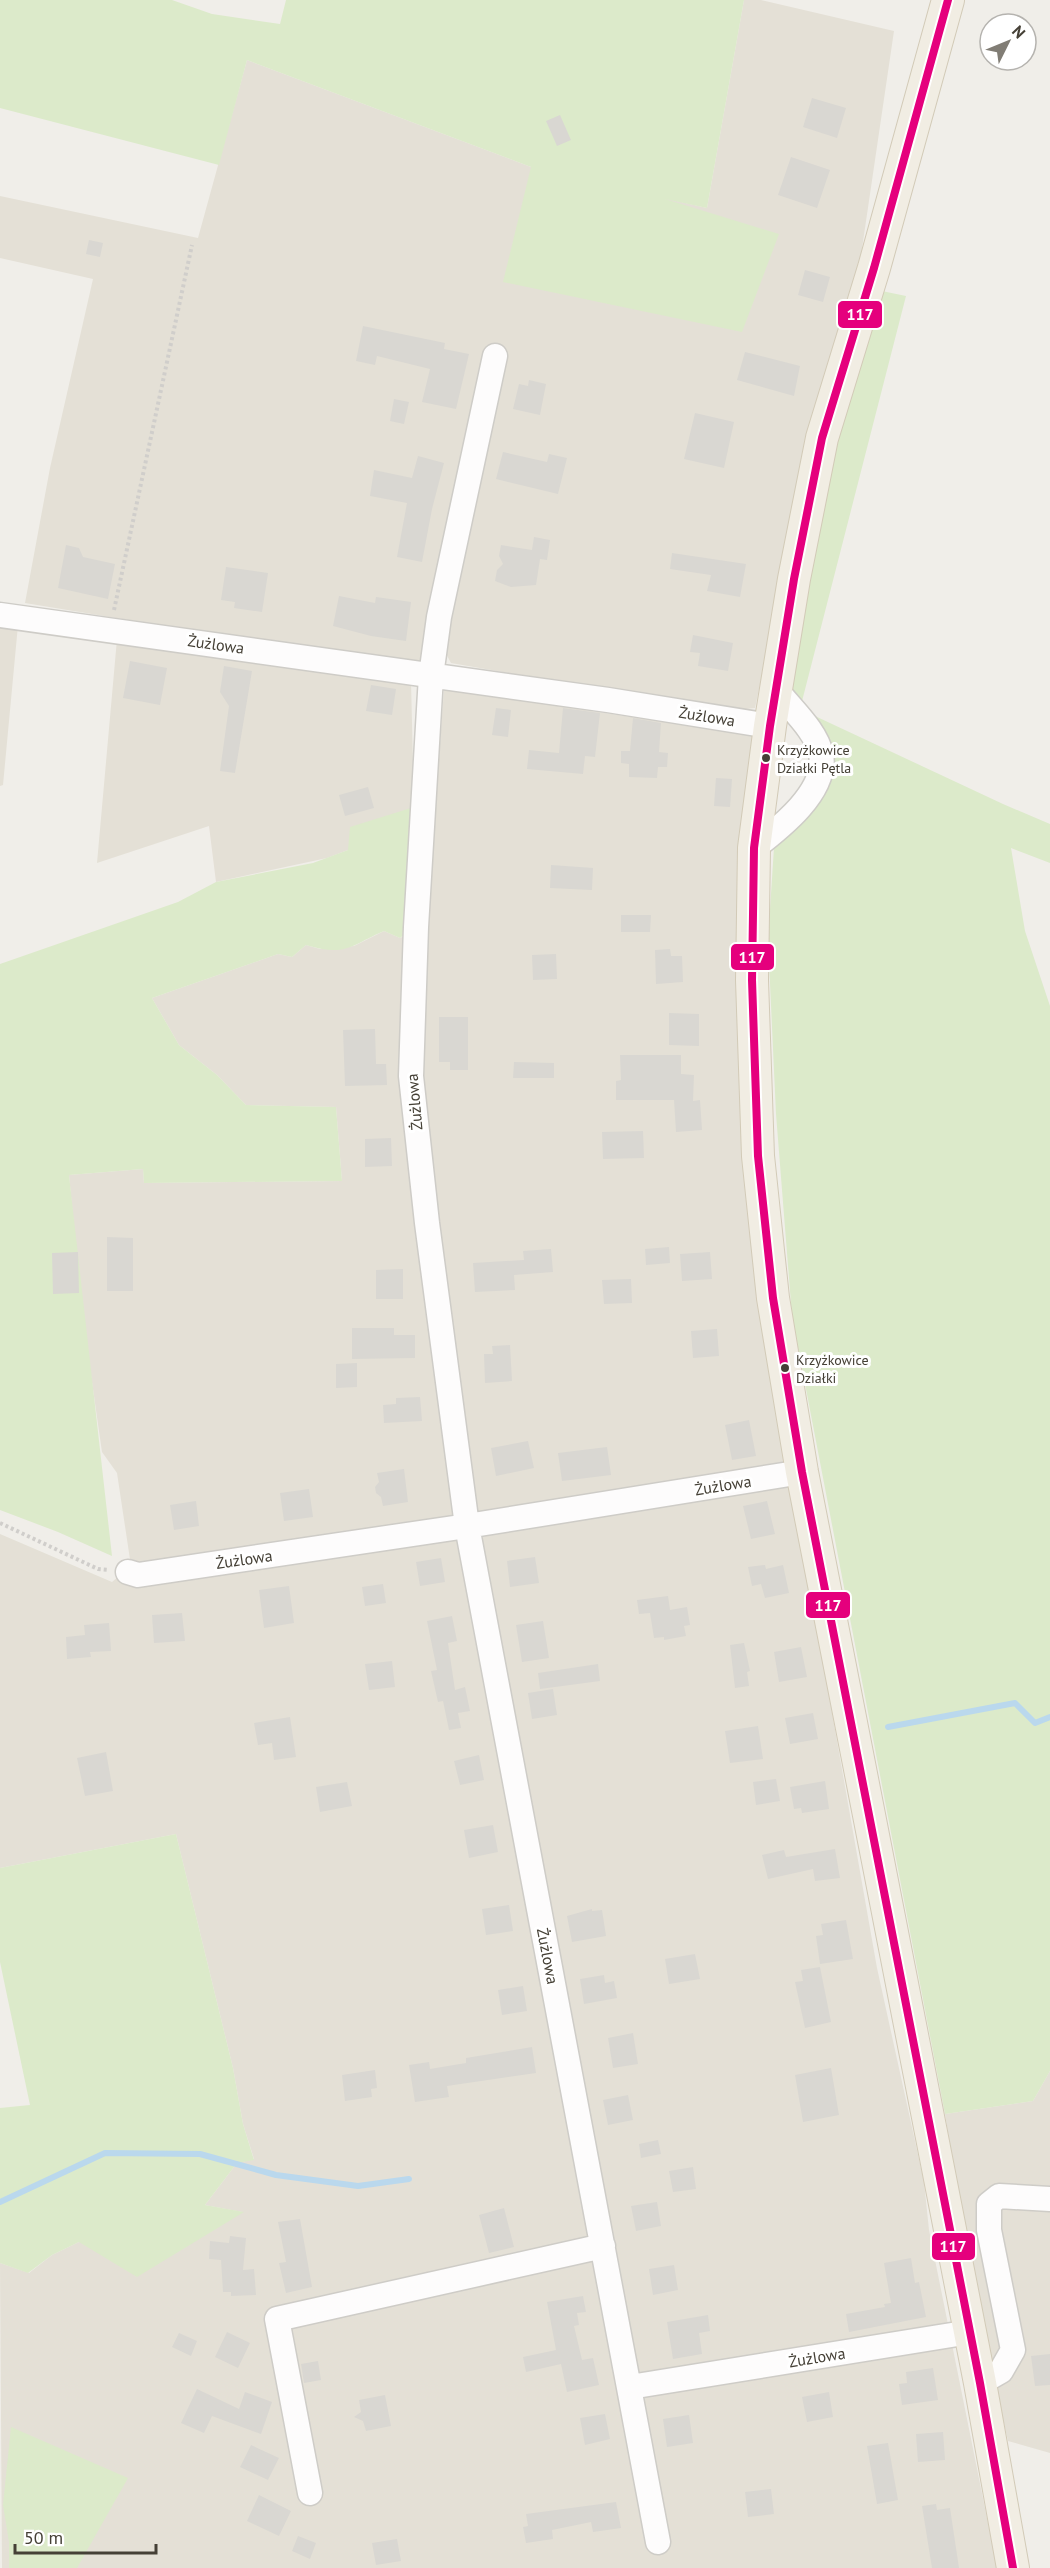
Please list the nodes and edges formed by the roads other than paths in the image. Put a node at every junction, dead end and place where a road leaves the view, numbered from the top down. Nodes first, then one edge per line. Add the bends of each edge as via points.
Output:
1 (948, 0) edge
2 (495, 356) dead end
3 (0, 615) edge
4 (431, 676) junction
5 (776, 689) junction
6 (770, 726) junction
7 (754, 848) junction
8 (802, 1472) junction
9 (467, 1526) junction
10 (128, 1572) road end
11 (1050, 2199) edge
12 (603, 2246) junction
13 (970, 2332) junction
14 (980, 2384) junction
15 (630, 2387) junction
16 (310, 2493) dead end
17 (658, 2542) dead end
18 (1013, 2568) edge

1 - 5 main road via 822,438
2 - 4 street, Żużlowa via 439,617
3 - 4 street, Żużlowa
4 - 6 street, Żużlowa
4 - 9 street, Żużlowa via 411,1076
5 - 6 main road
5 - 7 street via 814,738 821,755 819,781 799,808
6 - 7 main road
7 - 8 main road via 752,980 758,1156 773,1298
8 - 9 street, Żużlowa
8 - 13 main road
9 - 10 street, Żużlowa via 138,1575
9 - 12 street, Żużlowa
11 - 14 street via 999,2196 988,2204 989,2229 1012,2350 1001,2371
12 - 15 street, Żużlowa
12 - 16 street via 277,2319
13 - 14 main road
13 - 15 street, Żużlowa
14 - 18 main road
15 - 17 street, Żużlowa

